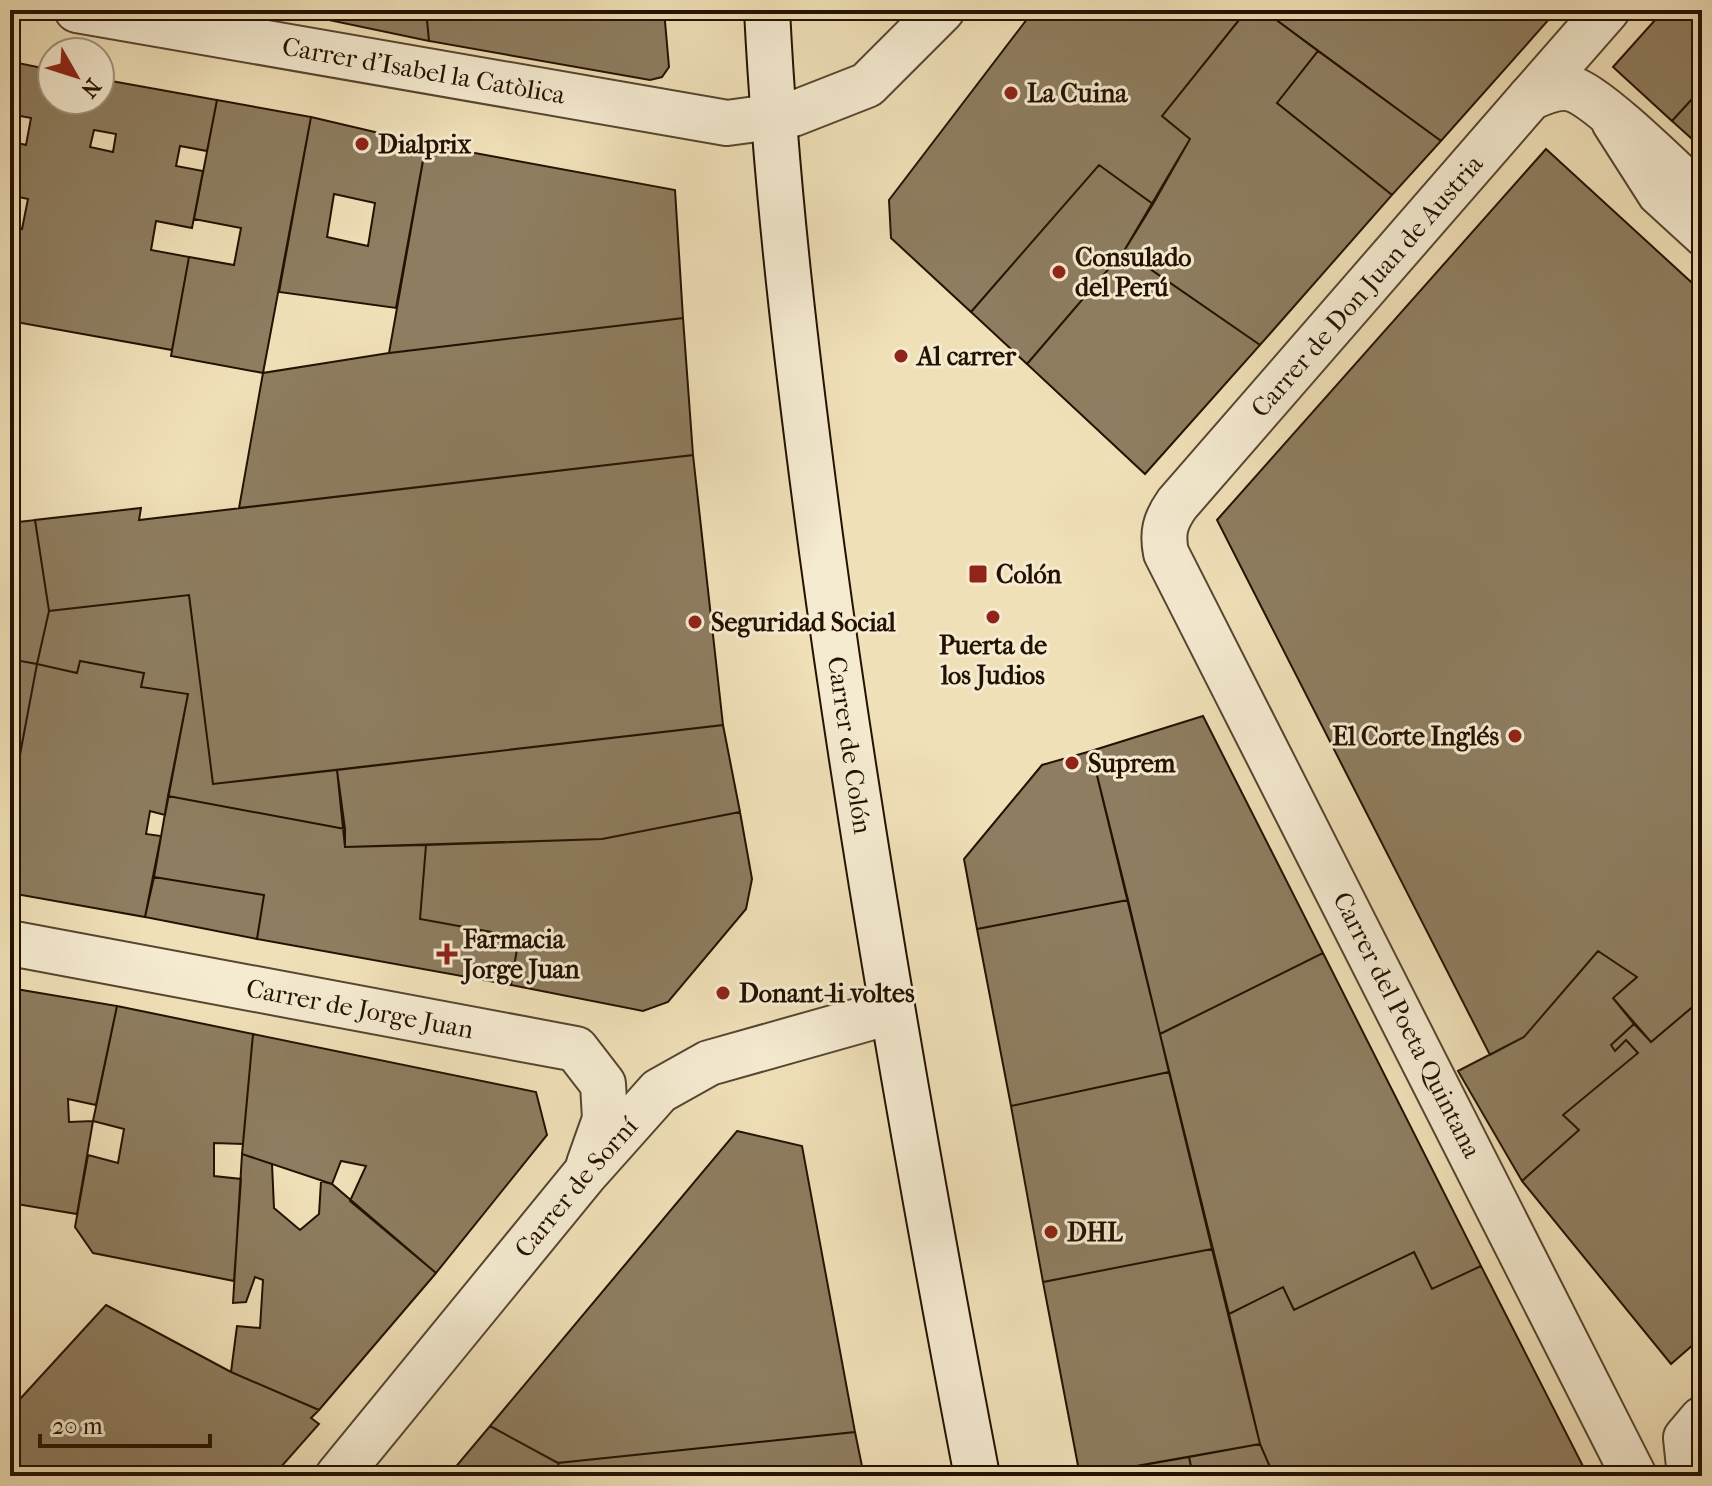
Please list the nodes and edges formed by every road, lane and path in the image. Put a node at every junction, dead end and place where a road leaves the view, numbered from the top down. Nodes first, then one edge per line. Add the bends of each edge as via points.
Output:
1 (77, 10) edge
2 (767, 10) edge
3 (942, 10) edge
4 (1607, 10) edge
5 (1530, 98) junction
6 (1596, 103) junction
7 (773, 118) junction
8 (1702, 198) edge
9 (1702, 240) edge
10 (1177, 575) joint
11 (10, 943) edge
12 (890, 1012) junction
13 (585, 1174) junction
14 (1702, 1419) edge
15 (338, 1476) edge
16 (977, 1476) edge
17 (1634, 1476) edge
18 (1690, 1476) edge

1 - 7 street, Carrer d'Isabel la Catòlica via 727,123
2 - 7 street, Carrer de Colón
3 - 7 street, Carrer d'Isabel la Catòlica via 867,85
4 - 5 street, Carrer de Don Juan de Austria
5 - 6 street via 1548,89 1572,88
5 - 10 street, Carrer de Don Juan de Austria via 1177,504 1167,519 1163,541
6 - 8 street
6 - 9 lane via 1655,197
7 - 12 street, Carrer de Colón via 805,422
10 - 17 street, Carrer del Poeta Quintana
11 - 13 street, Carrer de Jorge Juan via 576,1049 603,1084 605,1119
12 - 13 street, Carrer de Sorní via 709,1063 659,1091
12 - 16 street, Carrer de Colón
13 - 15 street, Carrer de Sorní
14 - 18 street via 1686,1438

